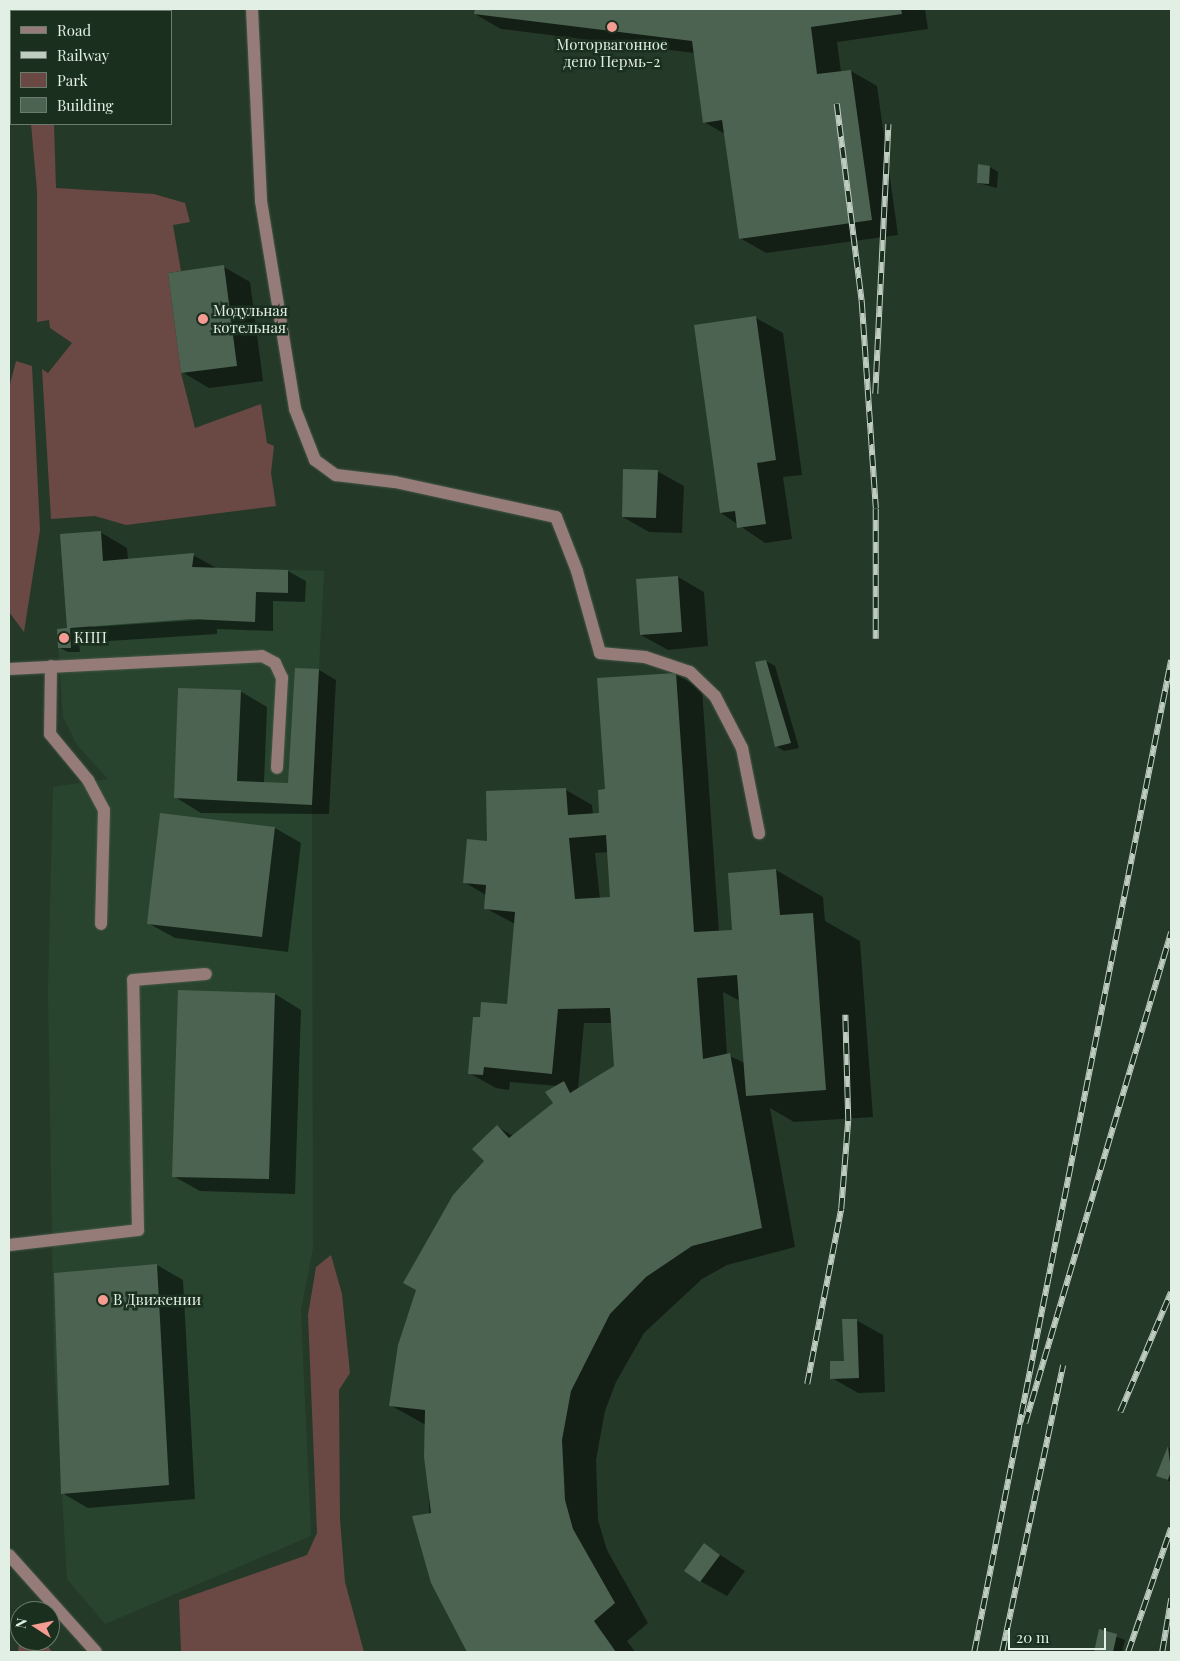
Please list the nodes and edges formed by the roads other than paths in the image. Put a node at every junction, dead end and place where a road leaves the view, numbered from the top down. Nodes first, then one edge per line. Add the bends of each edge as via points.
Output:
1 (252, 9) edge
2 (50, 666) junction
3 (9, 669) edge
4 (276, 768) dead end
5 (759, 833) dead end
6 (101, 924) dead end
7 (206, 974) dead end
8 (9, 1245) edge
9 (9, 1555) edge
10 (96, 1652) edge

1 - 5 lane via 261,201 295,409 315,460 336,475 405,484 556,517 578,571 600,652 645,657 690,672 715,696 742,748
2 - 3 lane
2 - 4 lane via 243,655 270,659 282,678
2 - 6 lane via 50,734 88,780 104,810
7 - 8 lane via 133,980 138,1230
9 - 10 lane

